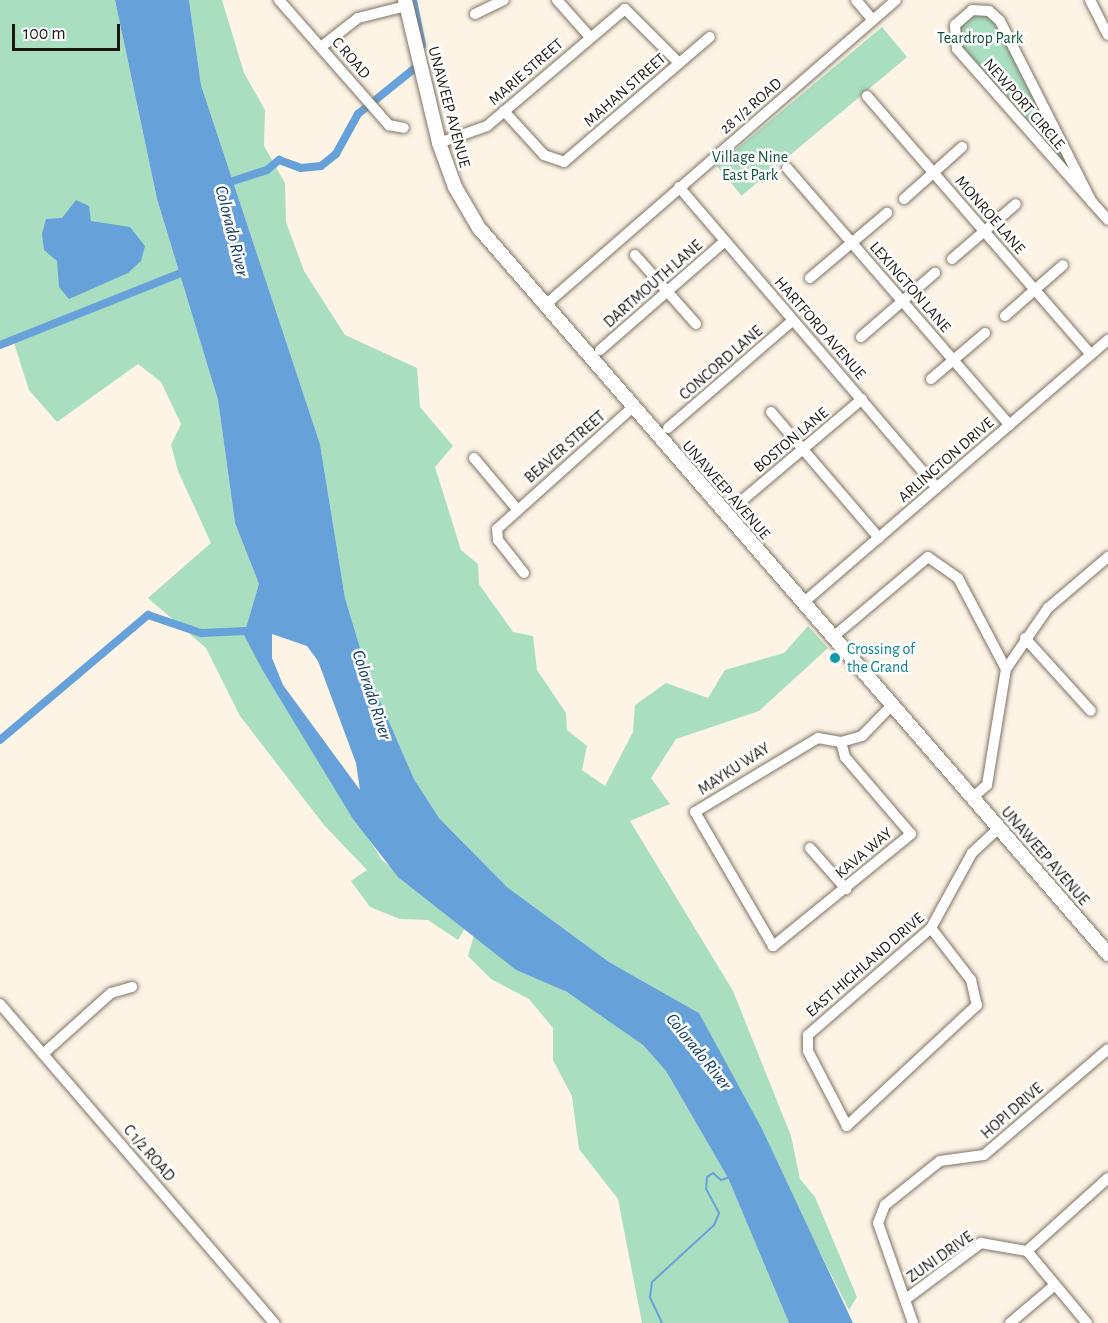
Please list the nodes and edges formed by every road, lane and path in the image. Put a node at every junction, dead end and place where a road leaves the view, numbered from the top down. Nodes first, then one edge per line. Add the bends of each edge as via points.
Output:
1 (279, 0) edge
2 (504, 0) edge
3 (557, 0) edge
4 (856, 0) edge
5 (896, 0) edge
6 (1090, 0) edge
7 (406, 3) edge
8 (475, 14) dead end
9 (873, 20) junction
10 (1108, 35) edge
11 (590, 37) junction
12 (710, 37) dead end
13 (321, 47) junction
14 (679, 63) junction
15 (867, 96) dead end
16 (504, 111) junction
17 (404, 128) dead end
18 (439, 143) junction
19 (962, 147) dead end
20 (787, 168) dead end
21 (933, 173) junction
22 (679, 188) junction
23 (904, 199) dead end
24 (1092, 201) junction
25 (1016, 204) dead end
26 (887, 213) dead end
27 (1108, 220) edge
28 (984, 231) junction
29 (725, 241) junction
30 (852, 243) junction
31 (635, 255) dead end
32 (952, 259) dead end
33 (1063, 265) dead end
34 (935, 273) dead end
35 (810, 278) dead end
36 (1035, 290) junction
37 (667, 291) junction
38 (903, 301) junction
39 (544, 306) junction
40 (1005, 316) dead end
41 (793, 320) junction
42 (696, 324) dead end
43 (985, 333) dead end
44 (861, 337) dead end
45 (1108, 340) edge
46 (600, 350) dead end
47 (1091, 355) junction
48 (953, 360) junction
49 (931, 379) dead end
50 (862, 399) junction
51 (632, 408) junction
52 (771, 412) dead end
53 (1010, 425) junction
54 (668, 428) dead end
55 (803, 449) junction
56 (474, 458) dead end
57 (937, 488) junction
58 (739, 503) dead end
59 (517, 509) junction
60 (879, 538) junction
61 (1108, 557) edge
62 (524, 573) dead end
63 (803, 603) junction
64 (833, 638) junction
65 (1025, 638) junction
66 (1006, 669) junction
67 (892, 705) junction
68 (1091, 711) dead end
69 (841, 742) junction
70 (972, 798) junction
71 (999, 828) junction
72 (810, 848) dead end
73 (846, 889) junction
74 (932, 928) junction
75 (773, 945) joint
76 (1108, 954) edge
77 (132, 987) dead end
78 (0, 1004) edge
79 (1108, 1049) edge
80 (43, 1054) junction
81 (1108, 1178) edge
82 (1027, 1251) junction
83 (1055, 1285) junction
84 (906, 1299) junction
85 (274, 1323) edge
86 (914, 1323) edge
87 (1010, 1323) edge
88 (1087, 1323) edge

1 - 13 street, C ROAD
2 - 8 street
3 - 11 street
4 - 9 street
5 - 9 street, 28 1/2 ROAD
6 - 10 street
7 - 13 street via 358,18
7 - 18 main road, UNAWEEP AVENUE
9 - 22 street, 28 1/2 ROAD
11 - 14 street, MARIE STREET via 625,9
11 - 16 street, MARIE STREET
12 - 14 street, MAHAN STREET
13 - 17 street, C ROAD via 389,124
14 - 16 street, MAHAN STREET via 559,163
15 - 21 street, MONROE LANE
16 - 18 street, MARIE STREET via 477,132
18 - 39 main road, UNAWEEP AVENUE via 478,228
19 - 21 street
20 - 30 street, LEXINGTON LANE
21 - 23 street
21 - 28 street, MONROE LANE
22 - 29 street, HARTFORD AVENUE
22 - 39 street, 28 1/2 ROAD
24 - 24 street, NEWPORT CIRCLE via 1000,21 989,11 965,13 953,33 957,49
24 - 27 street, NEWPORT CIRCLE
25 - 28 street
26 - 30 street
28 - 32 street
28 - 36 street, MONROE LANE
29 - 37 street, DARTMOUTH LANE
29 - 41 street, HARTFORD AVENUE
30 - 35 street
30 - 38 street, LEXINGTON LANE
31 - 37 street
33 - 36 street
34 - 38 street
36 - 40 street
36 - 47 street, MONROE LANE
37 - 42 street
37 - 46 street, DARTMOUTH LANE
38 - 44 street
38 - 48 street, LEXINGTON LANE
39 - 51 main road, UNAWEEP AVENUE
41 - 50 street, HARTFORD AVENUE
41 - 54 street, CONCORD LANE
43 - 48 street
45 - 47 street, ARLINGTON DRIVE
47 - 53 street, ARLINGTON DRIVE
48 - 49 street
48 - 53 street, LEXINGTON LANE
50 - 55 street, BOSTON LANE
50 - 57 street, HARTFORD AVENUE
51 - 59 street, BEAVER STREET
51 - 63 main road, UNAWEEP AVENUE
52 - 55 street
53 - 57 street, ARLINGTON DRIVE
55 - 58 street, BOSTON LANE
55 - 60 street
56 - 59 street
57 - 60 street, ARLINGTON DRIVE
59 - 62 street, BEAVER STREET via 496,534
60 - 63 street, ARLINGTON DRIVE
61 - 65 street via 1048,608
63 - 64 main road, UNAWEEP AVENUE
64 - 66 street via 928,557 958,578
64 - 67 main road, UNAWEEP AVENUE
65 - 66 street
65 - 68 street
66 - 70 street via 987,785
67 - 69 street, MAYKU WAY via 862,736
67 - 70 main road, UNAWEEP AVENUE
69 - 73 street, KAVA WAY via 845,756 911,834
69 - 75 street, MAYKU WAY via 818,738 695,812
70 - 71 main road, UNAWEEP AVENUE
71 - 74 street, EAST HIGHLAND DRIVE via 972,853
71 - 76 main road, UNAWEEP AVENUE
72 - 73 street
73 - 75 street, KAVA WAY
74 - 74 street, EAST HIGHLAND DRIVE via 972,980 977,1005 848,1126 808,1051 808,1035
77 - 80 street via 111,993
78 - 80 street, C 1/2 ROAD
79 - 84 street, HOPI DRIVE via 984,1155 940,1161 885,1205 878,1223
80 - 85 street, C 1/2 ROAD
81 - 82 street
82 - 83 street
82 - 84 street, ZUNI DRIVE via 981,1243
83 - 87 street
83 - 88 street
84 - 86 street

